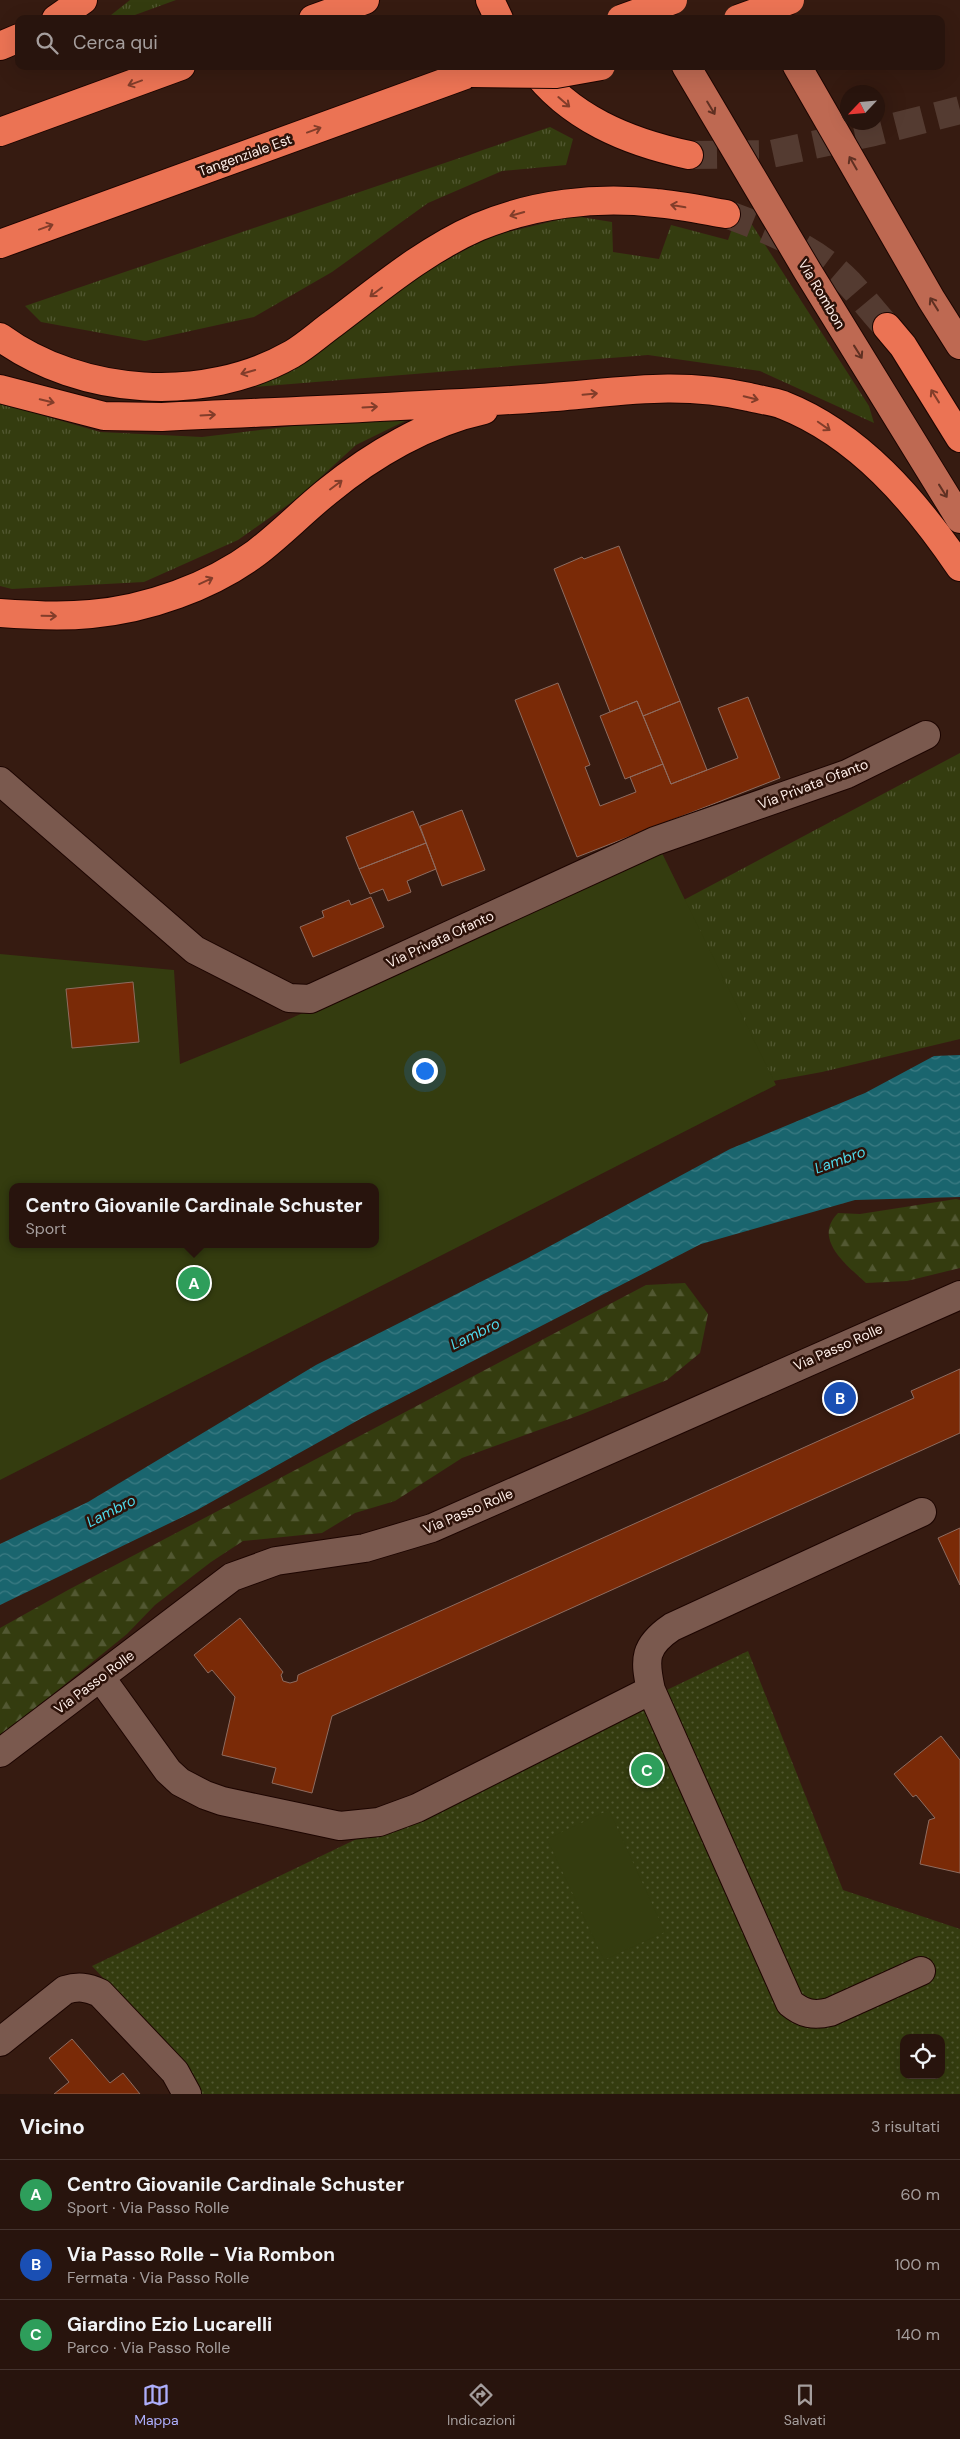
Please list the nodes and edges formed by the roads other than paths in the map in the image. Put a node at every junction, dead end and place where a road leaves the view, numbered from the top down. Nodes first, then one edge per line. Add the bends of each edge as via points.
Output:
1 (83, 0) edge
2 (365, 0) edge
3 (490, 0) edge
4 (646, 0) edge
5 (672, 0) edge
6 (758, 0) edge
7 (790, 0) edge
8 (62, 15) edge
9 (324, 15) edge
10 (497, 15) edge
11 (632, 15) edge
12 (655, 15) edge
13 (749, 15) edge
14 (767, 15) edge
15 (15, 40) edge
16 (0, 46) edge
17 (170, 70) edge
18 (481, 70) edge
19 (535, 70) edge
20 (578, 70) edge
21 (688, 70) edge
22 (799, 70) edge
23 (0, 132) edge
24 (689, 155) tunnel mouth
25 (726, 214) tunnel mouth
26 (0, 244) edge
27 (886, 327) tunnel mouth
28 (0, 337) edge
29 (960, 346) edge
30 (0, 389) edge
31 (542, 398) junction
32 (960, 438) edge
33 (960, 519) edge
34 (960, 567) edge
35 (0, 613) edge
36 (926, 736) dead end
37 (0, 781) edge
38 (960, 1295) edge
39 (922, 1512) dead end
40 (102, 1678) junction
41 (651, 1690) junction
42 (0, 1753) edge
43 (921, 1971) dead end
44 (0, 2042) edge
45 (187, 2094) edge

1 - 8 highway
2 - 9 highway
3 - 10 highway
4 - 12 main road
5 - 11 highway, bridge
6 - 14 main road
7 - 13 highway, bridge
15 - 16 highway
17 -> 23 highway
18 - 20 highway, bridge via 556,74
26 -> 18 highway, Tangenziale Est
19 -> 24 highway via 566,105 595,122 625,138
21 -> 33 main road, Via Rombon
29 -> 22 main road
25 -> 28 highway via 655,202 615,201 548,206 514,214 477,228 415,263 293,354 253,371 212,381 174,386 93,379 50,365
32 -> 27 highway via 903,346
30 -> 31 highway via 104,416 162,418
31 -> 34 highway via 660,387 697,388 780,404 812,418 884,472 936,532
35 -> 31 highway via 92,614 182,593 255,553 328,491 391,448 475,412
36 - 37 street, Via Privata Ofanto via 847,774 655,841 310,999 299,1000 289,998 195,950
38 - 40 street, Via Passo Rolle via 432,1528 348,1552 290,1558 232,1577
39 - 41 street via 672,1628 657,1638 647,1652 646,1670
40 - 41 street via 156,1757 192,1790 222,1801 340,1826 379,1822 417,1808
40 - 42 street, Via Passo Rolle
41 - 43 street via 790,2003 805,2013 818,2015
44 - 45 street via 65,1990 76,1987 91,1989 100,1993 175,2072

